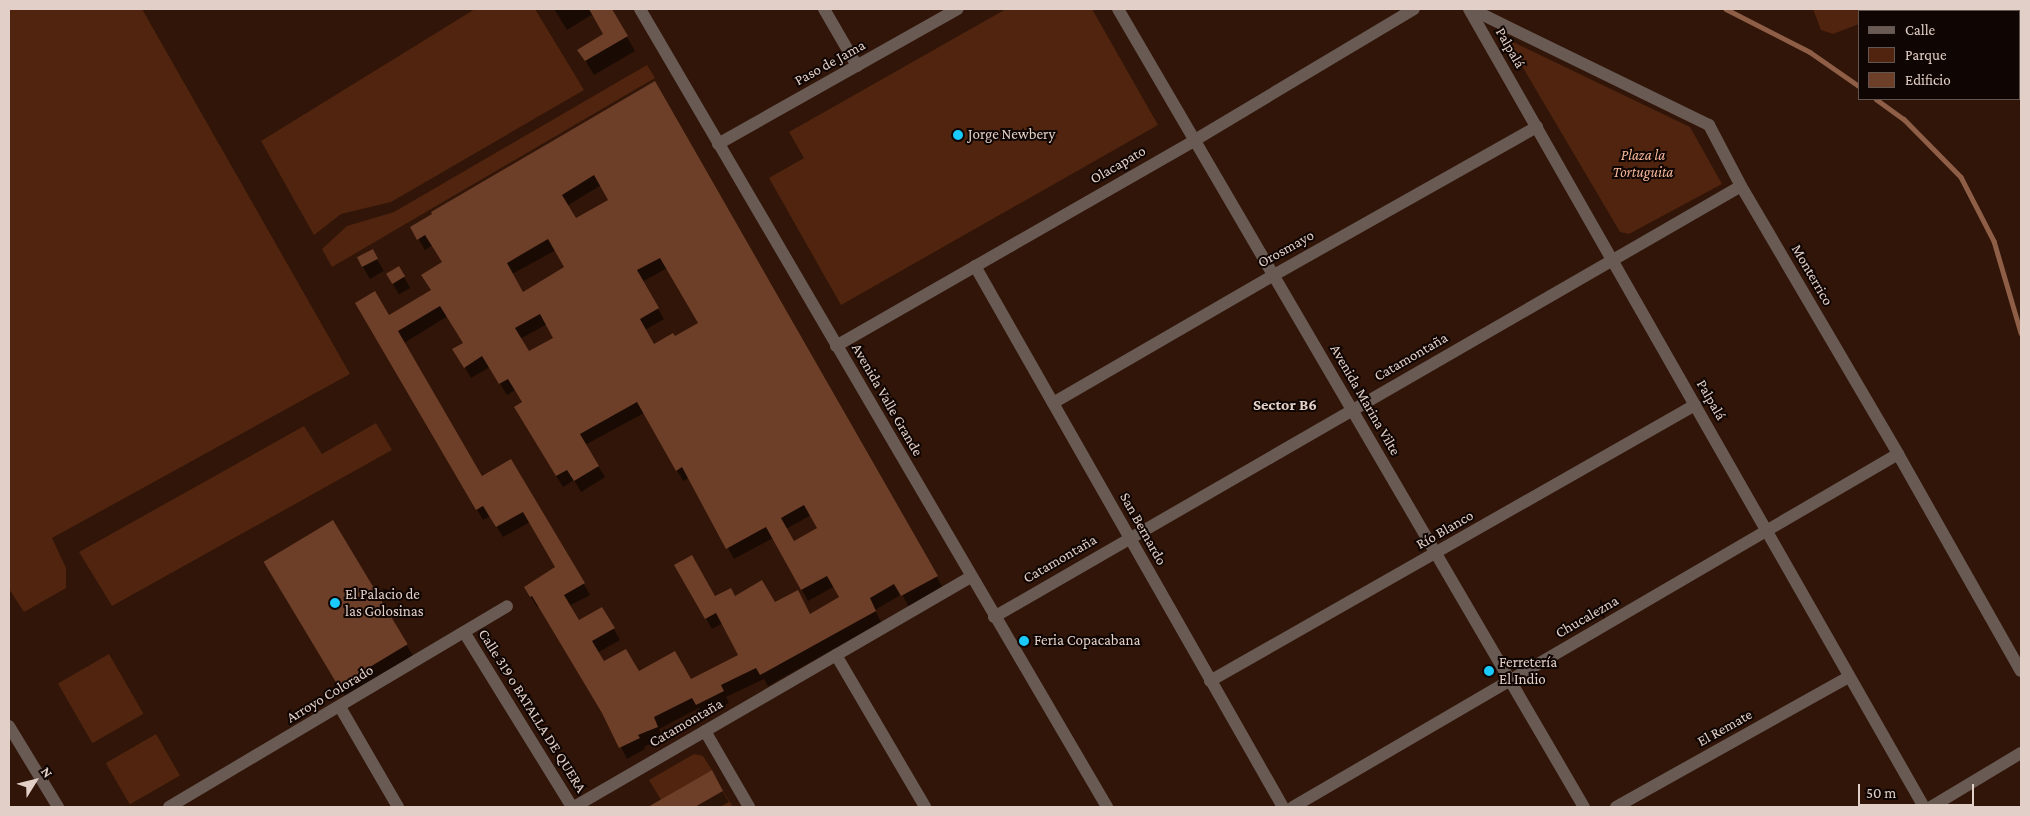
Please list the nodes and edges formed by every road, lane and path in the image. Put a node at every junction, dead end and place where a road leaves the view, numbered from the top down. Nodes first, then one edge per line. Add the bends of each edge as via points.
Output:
1 (640, 9) edge
2 (824, 9) edge
3 (958, 9) edge
4 (1118, 9) edge
5 (1414, 9) edge
6 (1470, 9) edge
7 (857, 66) junction
8 (1536, 128) junction
9 (1196, 140) junction
10 (718, 144) junction
11 (1741, 186) junction
12 (1612, 259) junction
13 (975, 266) junction
14 (1274, 275) junction
15 (836, 346) junction
16 (1053, 403) junction
17 (1695, 405) junction
18 (1352, 411) junction
19 (1898, 454) junction
20 (1767, 531) junction
21 (1129, 538) junction
22 (1436, 554) junction
23 (971, 577) junction
24 (507, 606) dead end
25 (994, 617) junction
26 (464, 632) junction
27 (836, 655) junction
28 (2021, 671) edge
29 (1850, 677) junction
30 (1210, 681) junction
31 (1510, 681) junction
32 (340, 707) junction
33 (9, 726) edge
34 (705, 732) junction
35 (2021, 753) edge
36 (58, 807) edge
37 (169, 807) edge
38 (398, 807) edge
39 (573, 807) edge
40 (749, 807) edge
41 (925, 807) edge
42 (1107, 807) edge
43 (1284, 807) edge
44 (1293, 807) edge
45 (1584, 807) edge
46 (1616, 807) edge
47 (1924, 807) edge
48 (1931, 807) edge

1 - 10 street, Avenida Valle Grande
2 - 7 street
3 - 7 street, Paso de Jama
4 - 9 street, Avenida Marina Vilte
5 - 9 street, Olacapato
6 - 8 street, Palpalá
6 - 11 street, Monterrico via 1709,124
7 - 10 street, Paso de Jama
8 - 12 street, Palpalá
8 - 14 street, Orosmayo
9 - 13 street, Olacapato
9 - 14 street, Avenida Marina Vilte
10 - 15 street, Avenida Valle Grande
11 - 12 street, Catamontaña
11 - 19 street, Monterrico
12 - 17 street, Palpalá
12 - 18 street, Catamontaña
13 - 15 street, Olacapato
13 - 16 street, San Bernardo
14 - 16 street, Orosmayo
14 - 18 street, Avenida Marina Vilte
15 - 23 street, Avenida Valle Grande
16 - 21 street, San Bernardo
17 - 20 street, Palpalá
17 - 22 street, Río Blanco
18 - 21 street, Catamontaña
18 - 22 street, Avenida Marina Vilte
19 - 20 street, Chucalezna
19 - 28 street, Monterrico
20 - 29 street, Palpalá
20 - 31 street, Chucalezna
21 - 25 street, Catamontaña
21 - 30 street, San Bernardo
22 - 30 street, Río Blanco
22 - 31 street, Avenida Marina Vilte
23 - 25 street, Avenida Valle Grande
23 - 27 street, Catamontaña
24 - 26 street, Arroyo Colorado
25 - 42 street, Avenida Valle Grande
26 - 32 street, Arroyo Colorado
26 - 39 street, Calle 319 o BATALLA DE QUERA
27 - 34 street, Catamontaña
27 - 41 street
29 - 46 street, El Remate
29 - 47 street, Palpalá
30 - 43 street, San Bernardo
31 - 44 street, Chucalezna
31 - 45 street, Avenida Marina Vilte
32 - 37 street, Arroyo Colorado
32 - 38 street
33 - 36 street
34 - 39 street, Catamontaña
34 - 40 street
35 - 48 street

